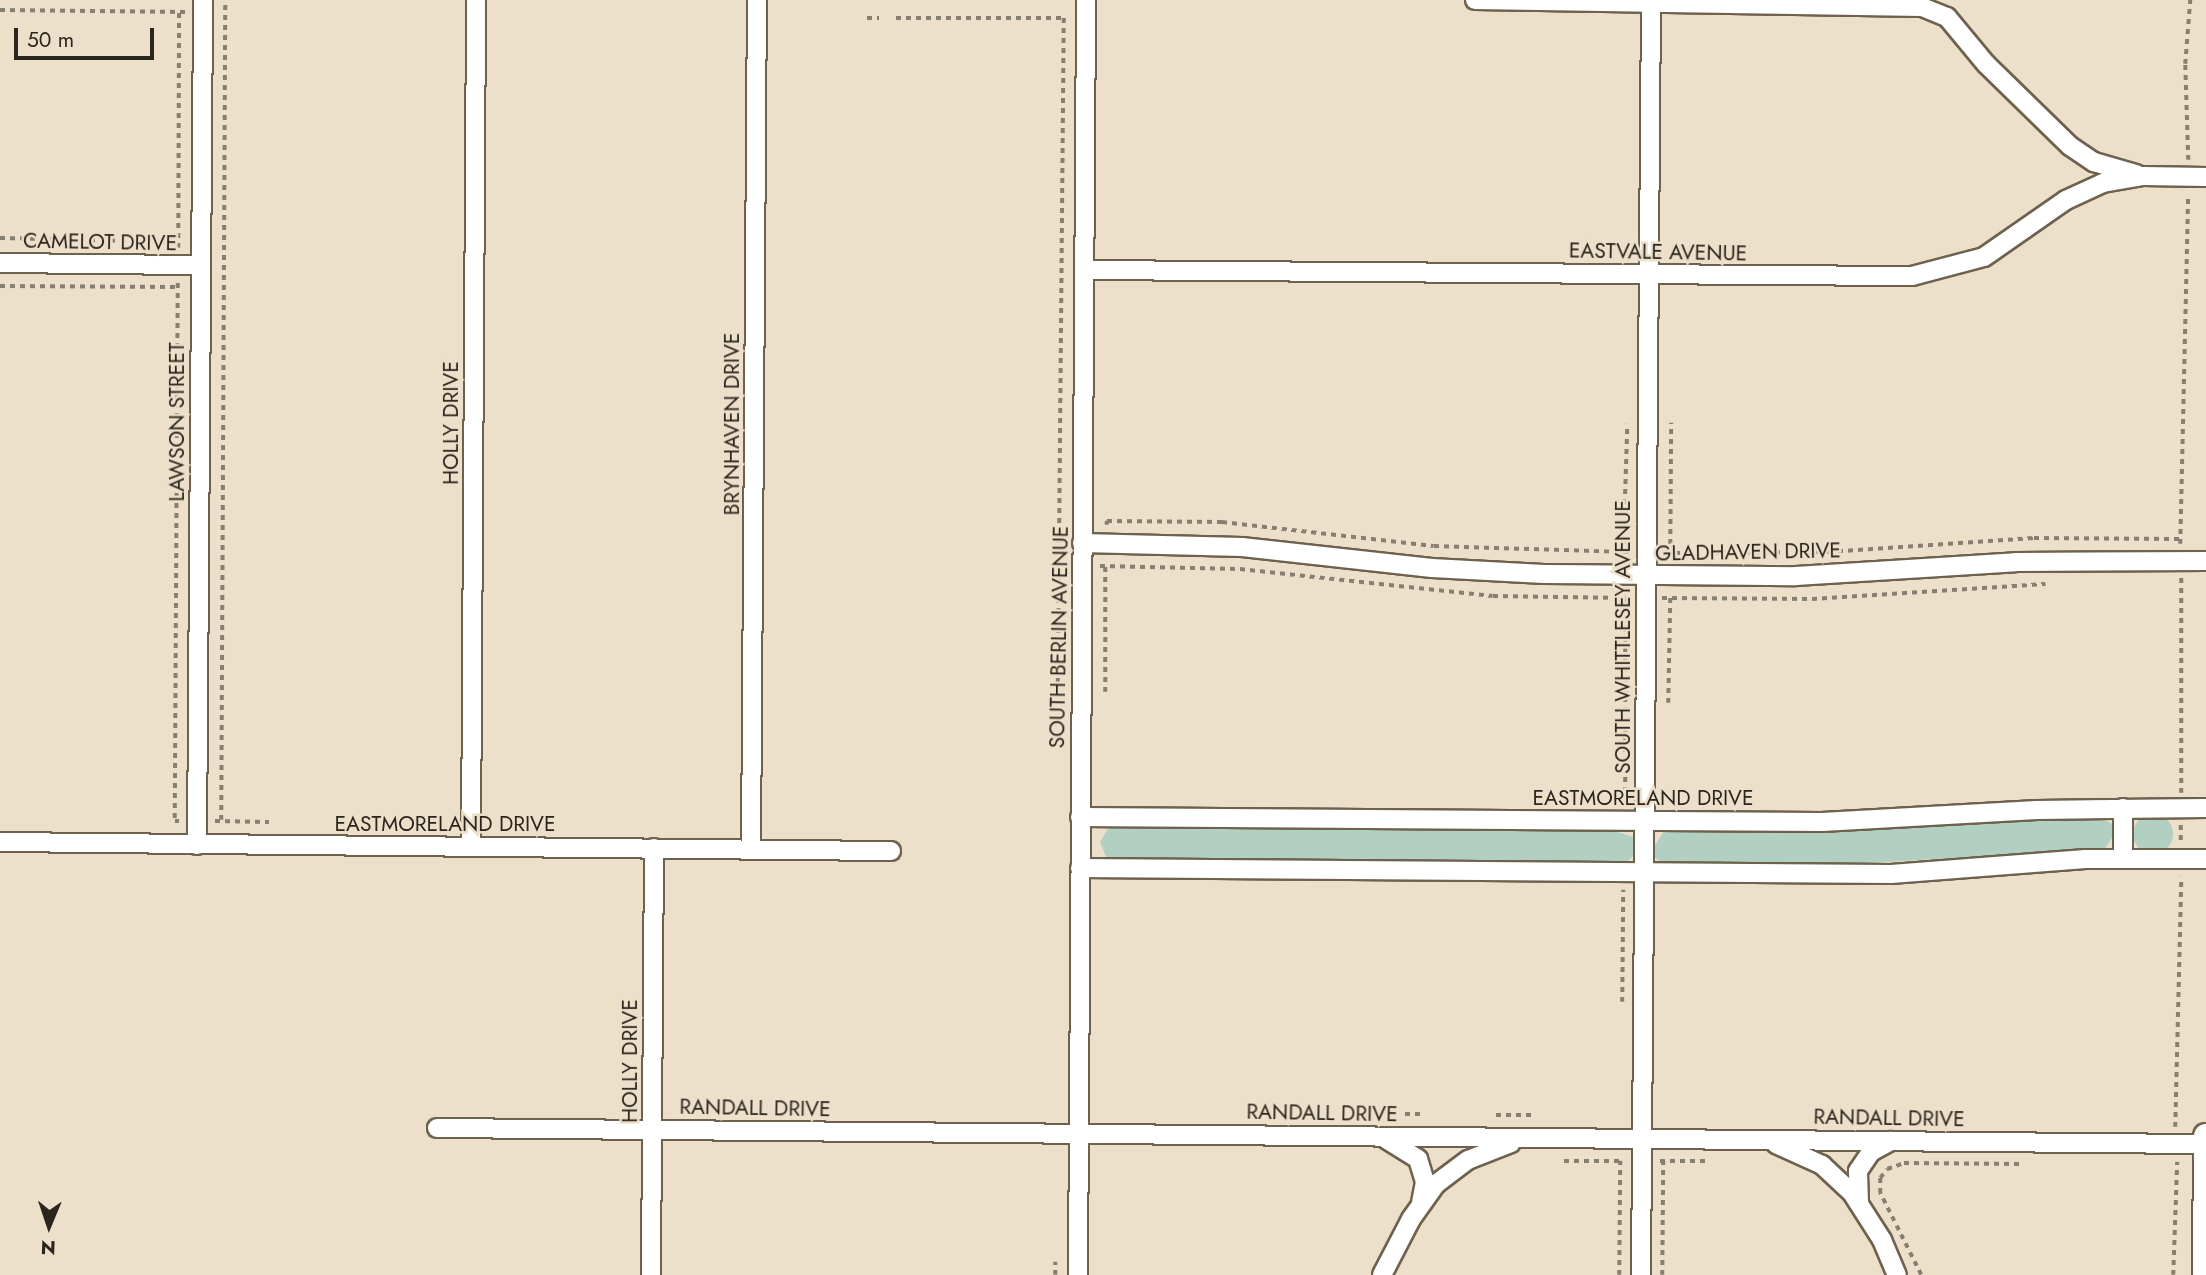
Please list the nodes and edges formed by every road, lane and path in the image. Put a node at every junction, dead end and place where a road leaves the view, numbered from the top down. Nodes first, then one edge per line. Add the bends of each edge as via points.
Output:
1 (225, 0) edge
2 (476, 0) edge
3 (757, 0) edge
4 (1086, 0) edge
5 (1475, 0) edge
6 (2190, 0) edge
7 (1651, 1) edge
8 (203, 6) edge
9 (1947, 8) edge
10 (0, 10) edge
11 (179, 12) junction
12 (225, 12) junction
13 (867, 18) dead end
14 (879, 18) dead end
15 (896, 18) dead end
16 (2143, 176) junction
17 (2197, 177) edge
18 (0, 239) edge
19 (178, 242) junction
20 (200, 242) junction
21 (224, 242) junction
22 (0, 263) edge
23 (178, 265) junction
24 (200, 265) junction
25 (1084, 270) junction
26 (1649, 274) junction
27 (0, 286) edge
28 (177, 287) junction
29 (1627, 424) dead end
30 (1107, 521) dead end
31 (2180, 539) junction
32 (1082, 543) junction
33 (1623, 552) junction
34 (1647, 552) junction
35 (2180, 561) junction
36 (2206, 561) edge
37 (1105, 566) dead end
38 (1622, 575) junction
39 (1646, 575) junction
40 (1105, 692) dead end
41 (1058, 694) dead end
42 (1625, 807) dead end
43 (2123, 808) junction
44 (2181, 808) junction
45 (2206, 808) edge
46 (1080, 817) junction
47 (175, 821) dead end
48 (269, 822) dead end
49 (1644, 822) junction
50 (0, 842) edge
51 (197, 845) junction
52 (471, 846) junction
53 (654, 848) junction
54 (751, 849) junction
55 (891, 851) dead end
56 (2123, 859) junction
57 (2181, 859) junction
58 (2206, 859) edge
59 (1080, 868) junction
60 (1645, 873) junction
61 (1623, 888) dead end
62 (1622, 1002) dead end
63 (1405, 1114) dead end
64 (1421, 1114) dead end
65 (1496, 1115) dead end
66 (1536, 1115) dead end
67 (437, 1128) dead end
68 (652, 1129) junction
69 (1079, 1133) junction
70 (1378, 1136) junction
71 (2206, 1136) edge
72 (1535, 1138) junction
73 (1642, 1138) junction
74 (1759, 1139) junction
75 (1897, 1140) junction
76 (2177, 1143) junction
77 (2206, 1144) edge
78 (1620, 1161) dead end
79 (1663, 1161) dead end
80 (2024, 1164) dead end
81 (1862, 1208) junction
82 (1418, 1209) junction
83 (1055, 1262) dead end
84 (651, 1275) edge
85 (1055, 1275) edge
86 (1078, 1275) edge
87 (1382, 1275) edge
88 (1619, 1275) edge
89 (1641, 1275) edge
90 (1662, 1275) edge
91 (1897, 1275) edge
92 (1921, 1275) edge
93 (2173, 1275) edge
94 (2205, 1275) edge

1 - 12 path
2 - 52 street, HOLLY DRIVE
3 - 54 street, BRYNHAVEN DRIVE
4 - 25 street, SOUTH BERLIN AVENUE
5 - 7 street
6 - 17 path via 2185,64
7 - 9 street
7 - 26 street, SOUTH WHITTLESEY AVENUE
8 - 11 path
8 - 12 path
8 - 20 street, LAWSON STREET
9 - 16 street via 1986,64 2070,146 2100,164
10 - 11 path
11 - 19 path
12 - 21 path
13 - 14 path
15 - 41 path via 1064,18
16 - 17 street, EASTVALE AVENUE
16 - 26 street, EASTVALE AVENUE via 2085,191 2000,248 1930,274
17 - 31 path
18 - 19 path
19 - 20 path
19 - 23 path
20 - 21 path
20 - 24 street, LAWSON STREET
21 - 48 path via 221,821
22 - 23 street, CAMELOT DRIVE
23 - 24 street, CAMELOT DRIVE
23 - 28 path
24 - 51 street, LAWSON STREET
25 - 26 street, EASTVALE AVENUE
25 - 32 street, SOUTH BERLIN AVENUE
26 - 34 street, SOUTH WHITTLESEY AVENUE
27 - 28 path
28 - 47 path
29 - 33 path
30 - 33 path via 1222,522 1434,545
31 - 34 path via 2024,538 1810,553
31 - 35 path
32 - 38 street, GLADHAVEN DRIVE via 1232,546 1432,568
32 - 46 street, SOUTH BERLIN AVENUE
33 - 34 path
33 - 38 path
34 - 39 street, SOUTH WHITTLESEY AVENUE
35 - 36 street, GLADHAVEN DRIVE
35 - 39 street, GLADHAVEN DRIVE via 2034,561 1796,576
35 - 44 path
37 - 40 path
38 - 39 street, GLADHAVEN DRIVE
38 - 42 path
39 - 49 street, SOUTH WHITTLESEY AVENUE
43 - 44 street, EASTMORELAND DRIVE
43 - 49 street, EASTMORELAND DRIVE via 1869,821
43 - 56 street
44 - 45 street, EASTMORELAND DRIVE
44 - 57 path
46 - 49 street, EASTMORELAND DRIVE
46 - 59 street, SOUTH BERLIN AVENUE
49 - 60 street, SOUTH WHITTLESEY AVENUE
50 - 51 street, EASTMORELAND DRIVE
51 - 52 street, EASTMORELAND DRIVE
52 - 53 street, EASTMORELAND DRIVE
53 - 54 street, EASTMORELAND DRIVE
53 - 68 street, HOLLY DRIVE
54 - 55 street, EASTMORELAND DRIVE
56 - 57 street
56 - 60 street via 1891,874
57 - 58 street
57 - 76 path
59 - 60 street
59 - 69 street, SOUTH BERLIN AVENUE
60 - 73 street, SOUTH WHITTLESEY AVENUE
61 - 62 path
63 - 64 path
65 - 66 path
67 - 68 street, RANDALL DRIVE
68 - 69 street, RANDALL DRIVE
68 - 84 street, HOLLY DRIVE
69 - 70 street, RANDALL DRIVE
69 - 86 street, SOUTH BERLIN AVENUE
70 - 72 street, RANDALL DRIVE
70 - 82 street via 1407,1148 1418,1160 1425,1182
71 - 77 main road
72 - 73 street, RANDALL DRIVE
72 - 82 street via 1468,1160 1436,1184
73 - 74 street, RANDALL DRIVE
73 - 89 street, SOUTH WHITTLESEY AVENUE
74 - 75 street, RANDALL DRIVE
74 - 81 street via 1822,1165
75 - 76 street, RANDALL DRIVE
75 - 81 street via 1871,1152 1858,1171
76 - 77 street, RANDALL DRIVE
76 - 93 path
77 - 94 main road
78 - 88 path
79 - 90 path
80 - 92 path via 1904,1163 1887,1169 1880,1178 1880,1193
81 - 91 street
82 - 87 street
83 - 85 path

